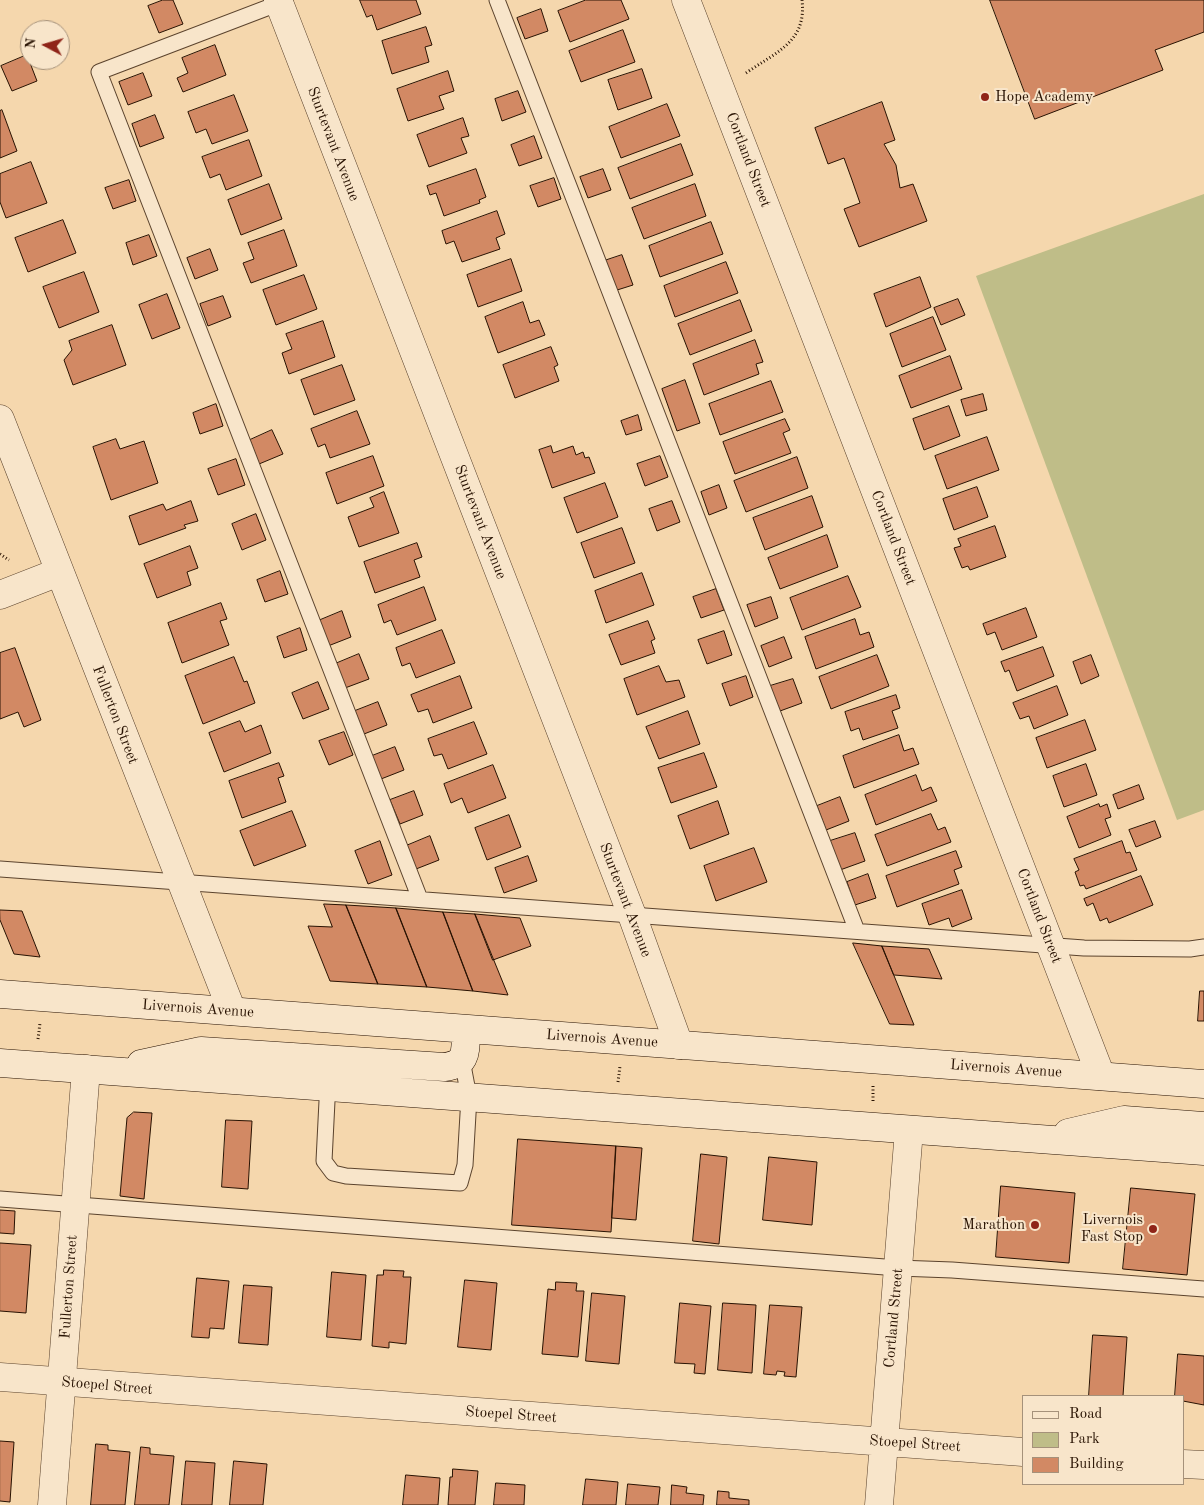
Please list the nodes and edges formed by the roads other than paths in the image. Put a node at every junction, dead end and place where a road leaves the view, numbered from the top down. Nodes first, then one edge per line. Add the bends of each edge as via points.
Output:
1 (497, 0) edge
2 (686, 0) edge
3 (281, 1) edge
4 (0, 419) edge
5 (59, 572) junction
6 (0, 595) edge
7 (0, 868) edge
8 (181, 882) junction
9 (420, 899) junction
10 (632, 915) junction
11 (857, 931) junction
12 (1050, 944) junction
13 (1204, 947) edge
14 (0, 994) edge
15 (0, 1004) edge
16 (43, 1010) junction
17 (232, 1011) junction
18 (466, 1029) junction
19 (679, 1044) junction
20 (462, 1060) junction
21 (0, 1063) edge
22 (98, 1070) junction
23 (329, 1073) junction
24 (1101, 1076) junction
25 (1204, 1084) edge
26 (469, 1097) junction
27 (1204, 1126) edge
28 (909, 1130) junction
29 (1040, 1139) junction
30 (1204, 1151) edge
31 (0, 1199) edge
32 (76, 1205) junction
33 (898, 1268) junction
34 (1204, 1289) edge
35 (0, 1377) edge
36 (62, 1382) junction
37 (884, 1442) junction
38 (1022, 1452) edge
39 (1184, 1464) edge
40 (1204, 1465) edge
41 (52, 1505) edge
42 (879, 1505) edge

1 - 11 lane
2 - 12 street, Cortland Street
3 - 9 lane via 99,72
3 - 10 street, Sturtevant Avenue
4 - 5 street, Fullerton Street
5 - 6 street
5 - 8 street, Fullerton Street
7 - 8 lane
8 - 9 lane
8 - 17 street, Fullerton Street
9 - 10 lane
10 - 11 lane
10 - 19 street, Sturtevant Avenue
11 - 12 lane
12 - 13 lane via 1084,948
12 - 24 street, Cortland Street
14 - 16 street, Livernois Avenue
15 - 16 street
16 - 17 street, Livernois Avenue
17 - 18 street, Livernois Avenue
18 - 19 street, Livernois Avenue
18 - 20 street
19 - 24 street, Livernois Avenue
20 - 23 street via 451,1066
20 - 26 lane
21 - 22 street
22 - 23 street
22 - 32 street, Fullerton Street
23 - 26 street
23 - 26 lane via 324,1161 333,1173 346,1176 460,1183 465,1165
24 - 25 street, Livernois Avenue
26 - 28 street
27 - 29 street via 1124,1120
28 - 29 street
28 - 33 street, Cortland Street
29 - 30 street
31 - 32 lane
32 - 33 lane
32 - 36 street, Fullerton Street
33 - 34 lane
33 - 37 street, Cortland Street
35 - 36 street, Stoepel Street
36 - 37 street, Stoepel Street
36 - 41 street, Fullerton Street
37 - 38 street, Stoepel Street
37 - 42 street, Cortland Street
39 - 40 street

